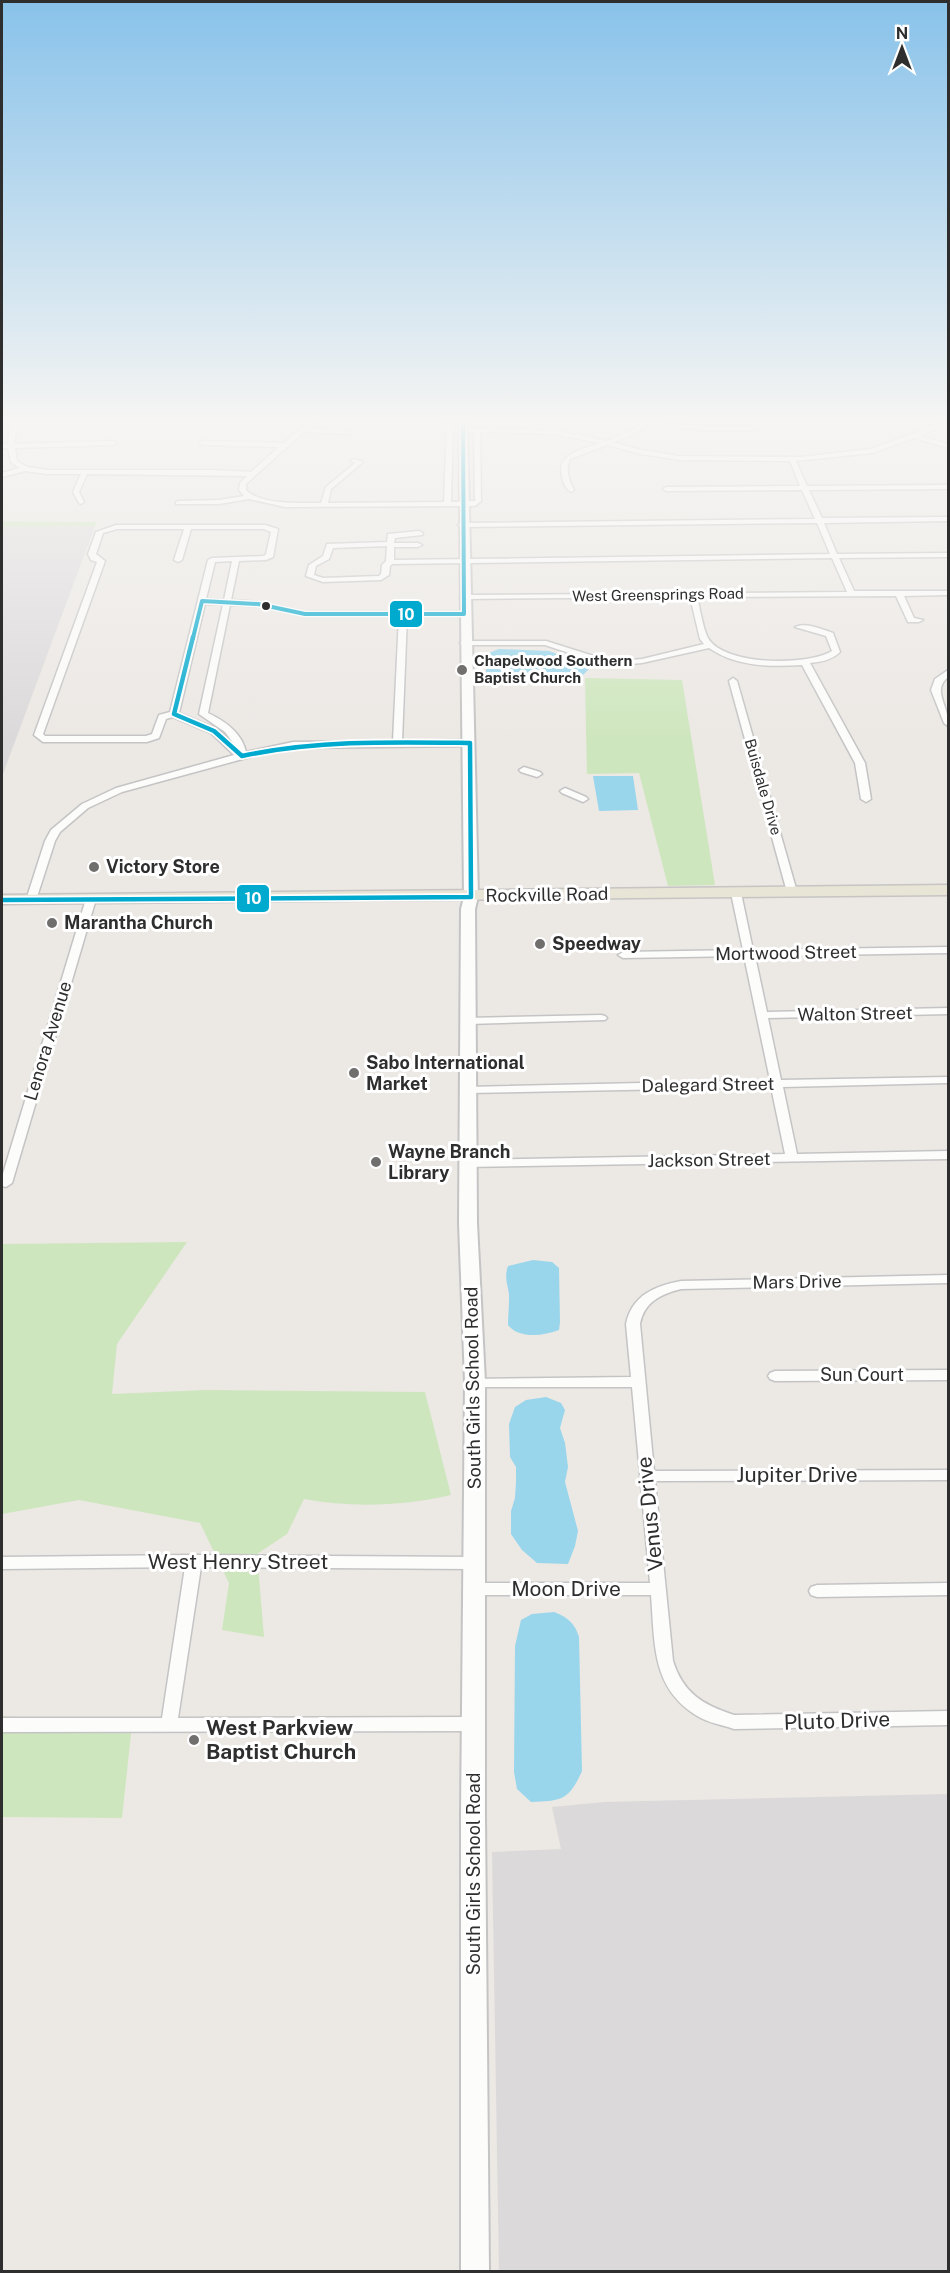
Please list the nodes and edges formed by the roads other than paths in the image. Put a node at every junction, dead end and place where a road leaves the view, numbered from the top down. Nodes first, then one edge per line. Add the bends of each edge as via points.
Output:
1 (116, 527) edge
2 (188, 527) edge
3 (266, 527) edge
4 (462, 527) edge
5 (824, 527) edge
6 (419, 533) dead end
7 (391, 545) junction
8 (418, 545) dead end
9 (948, 555) edge
10 (836, 556) junction
11 (178, 560) dead end
12 (236, 560) junction
13 (390, 560) junction
14 (463, 560) junction
15 (852, 593) junction
16 (899, 593) junction
17 (948, 593) edge
18 (693, 595) junction
19 (464, 597) junction
20 (202, 601) junction
21 (228, 601) junction
22 (403, 614) junction
23 (464, 614) junction
24 (919, 620) dead end
25 (799, 627) dead end
26 (464, 643) junction
27 (711, 645) junction
28 (805, 662) junction
29 (948, 673) edge
30 (733, 681) dead end
31 (174, 714) junction
32 (948, 723) edge
33 (397, 743) junction
34 (470, 743) junction
35 (242, 756) junction
36 (524, 770) dead end
37 (537, 774) dead end
38 (565, 791) dead end
39 (583, 799) dead end
40 (866, 799) dead end
41 (948, 890) edge
42 (792, 892) junction
43 (736, 893) junction
44 (471, 897) junction
45 (91, 899) junction
46 (2, 900) edge
47 (30, 900) junction
48 (948, 950) edge
49 (749, 953) junction
50 (622, 955) dead end
51 (948, 1011) edge
52 (762, 1015) junction
53 (601, 1018) dead end
54 (468, 1021) junction
55 (948, 1080) edge
56 (776, 1084) junction
57 (468, 1090) junction
58 (948, 1155) edge
59 (792, 1158) junction
60 (470, 1164) junction
61 (6, 1183) dead end
62 (948, 1279) edge
63 (648, 1297) joint
64 (948, 1375) edge
65 (776, 1376) dead end
66 (476, 1382) junction
67 (638, 1382) junction
68 (948, 1475) edge
69 (646, 1476) junction
70 (194, 1561) junction
71 (2, 1563) edge
72 (474, 1563) junction
73 (948, 1589) edge
74 (474, 1590) junction
75 (658, 1590) junction
76 (817, 1591) dead end
77 (718, 1718) joint
78 (948, 1718) edge
79 (474, 1724) junction
80 (2, 1725) edge
81 (169, 1725) junction
82 (475, 2271) edge

1 - 31 street via 103,530 92,554 101,561 38,735 43,739 153,738 162,717
2 - 11 street
3 - 12 street via 274,529 270,556
4 - 14 main road, South Girls School Road
5 - 10 street
6 - 7 street via 394,534
7 - 8 street
7 - 13 street
7 - 13 street via 330,546 326,557 313,565 311,577 377,579 385,575
9 - 10 street
10 - 14 street
10 - 15 street
12 - 20 street via 212,560
12 - 21 street
13 - 14 street
14 - 19 main road, South Girls School Road
15 - 16 street, West Greensprings Road
15 - 18 street, West Greensprings Road
16 - 17 street, West Greensprings Road
16 - 24 street via 911,620
18 - 19 street, West Greensprings Road
18 - 27 street via 702,636
19 - 23 main road, South Girls School Road
20 - 21 street
20 - 31 street
21 - 22 street via 305,614
21 - 35 street via 202,714 229,730
22 - 23 street
22 - 33 street
23 - 26 main road, South Girls School Road
25 - 28 street via 826,633 837,650 828,659
26 - 27 street via 549,643 620,663
26 - 34 main road, South Girls School Road
27 - 28 street via 742,661
28 - 40 street via 861,763
29 - 32 street via 938,681 935,690
30 - 42 street, Buisdale Drive
31 - 35 street via 214,731
33 - 34 street
33 - 35 street via 293,745
34 - 44 main road, South Girls School Road
35 - 47 street via 123,789 78,810 52,838
36 - 37 street
38 - 39 street
41 - 42 main road, Rockville Road
42 - 43 main road, Rockville Road
43 - 44 main road, Rockville Road
43 - 49 street
44 - 45 main road, Rockville Road
44 - 54 main road, South Girls School Road
45 - 47 main road, Rockville Road
45 - 61 street, Lenora Avenue
46 - 47 main road, Rockville Road
48 - 49 street, Mortwood Street
49 - 50 street, Mortwood Street
49 - 52 street
51 - 52 street, Walton Street
52 - 56 street
53 - 54 street
54 - 57 main road, South Girls School Road
55 - 56 street, Dalegard Street
56 - 57 street, Dalegard Street
56 - 59 street
57 - 60 main road, South Girls School Road
58 - 59 street, Jackson Street
59 - 60 street, Jackson Street
60 - 66 main road, South Girls School Road via 468,1223
62 - 63 street, Mars Drive via 687,1284
63 - 67 street, Venus Drive via 638,1307 633,1321
64 - 65 street, Sun Court
66 - 67 street
66 - 72 main road, South Girls School Road
67 - 69 street, Venus Drive
68 - 69 street, Jupiter Drive
69 - 75 street, Venus Drive
70 - 71 street, West Henry Street
70 - 72 street, West Henry Street
70 - 81 street
72 - 74 main road, South Girls School Road
73 - 76 street
74 - 75 street, Moon Drive
74 - 79 main road, South Girls School Road
75 - 77 street, Venus Drive via 669,1677 684,1697
77 - 78 street, Pluto Drive via 750,1723
79 - 81 street
79 - 82 main road, South Girls School Road
80 - 81 street

